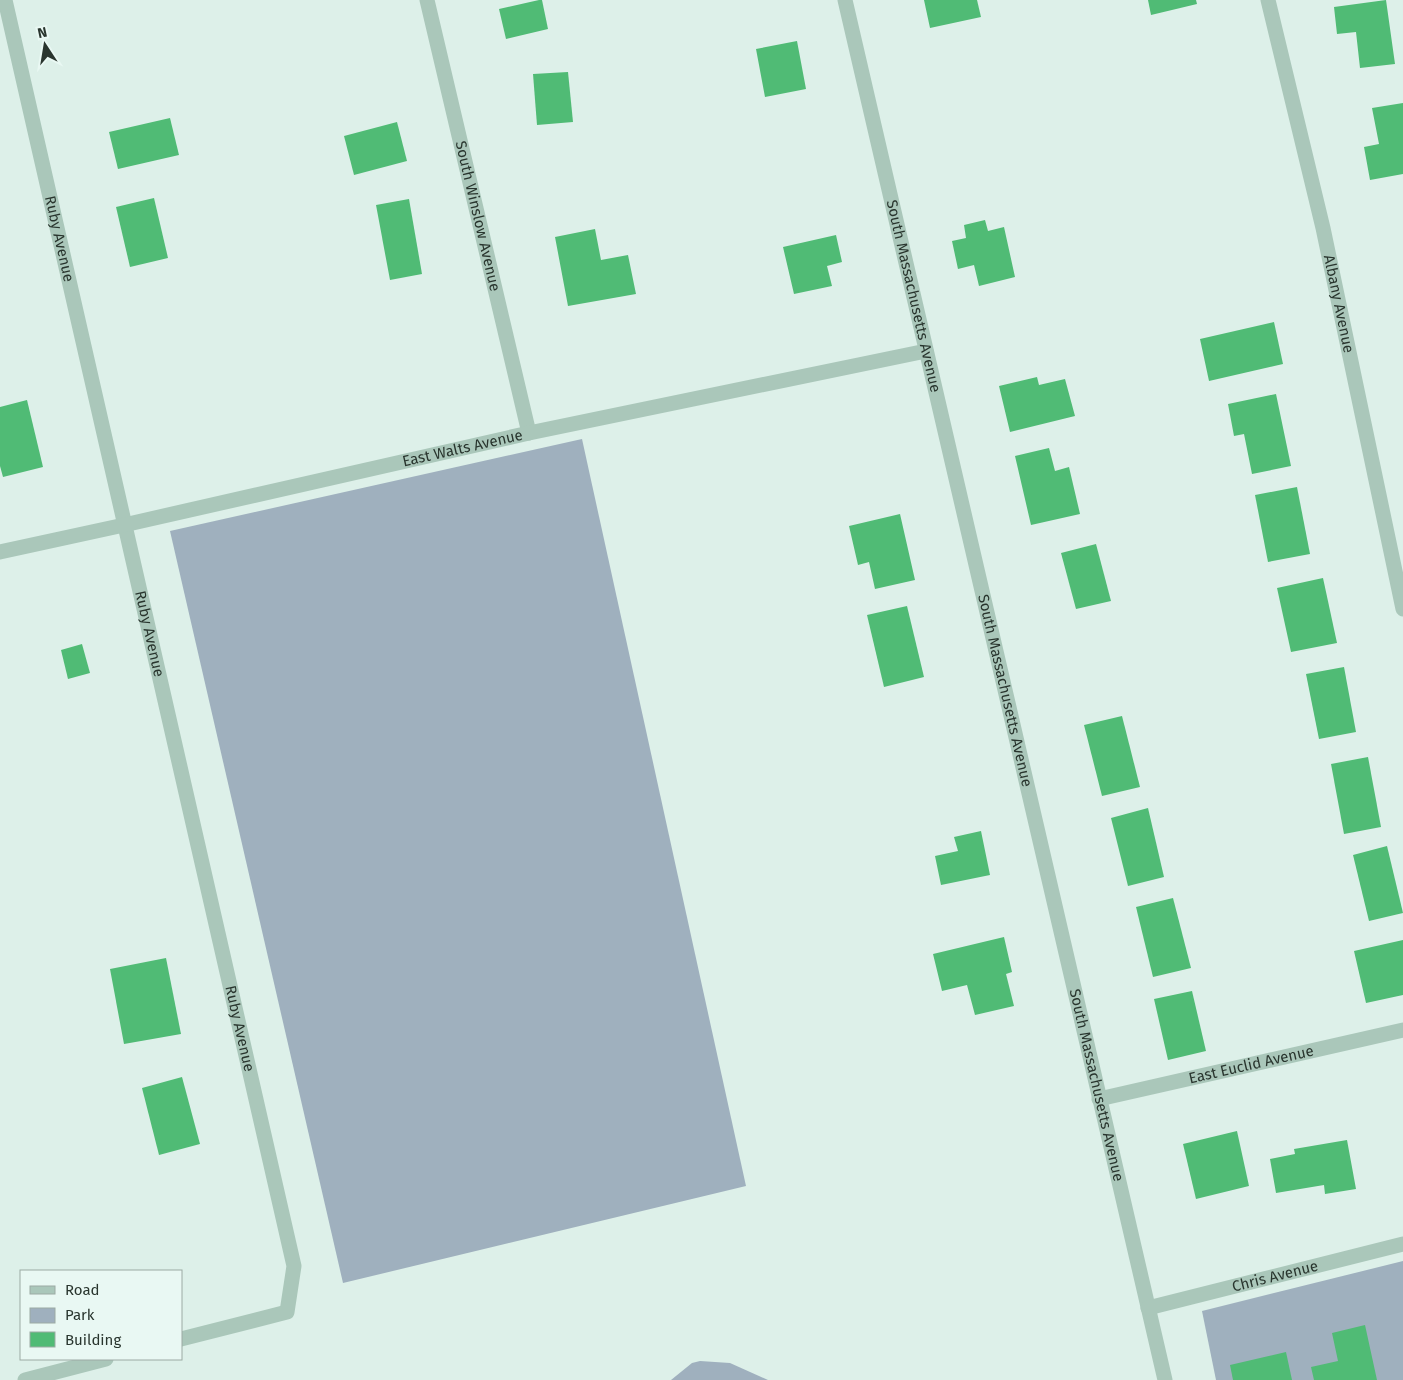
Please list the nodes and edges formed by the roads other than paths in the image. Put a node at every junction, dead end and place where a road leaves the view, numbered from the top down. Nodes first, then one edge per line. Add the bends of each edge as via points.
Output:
1 (5, 0) edge
2 (427, 0) edge
3 (845, 0) edge
4 (1268, 0) edge
5 (926, 351) junction
6 (529, 433) junction
7 (124, 525) junction
8 (0, 552) edge
9 (1403, 609) edge
10 (1403, 1030) edge
11 (1099, 1099) junction
12 (1403, 1244) edge
13 (1148, 1308) junction
14 (182, 1339) edge
15 (102, 1360) edge
16 (25, 1380) edge
17 (1164, 1380) edge

1 - 7 street, Ruby Avenue
2 - 6 street, South Winslow Avenue
3 - 5 street, South Massachusetts Avenue
4 - 9 street, Albany Avenue via 1323,228
5 - 6 street, East Walts Avenue
5 - 11 street, South Massachusetts Avenue
6 - 7 street, East Walts Avenue
7 - 8 street, East Walts Avenue
7 - 14 street, Ruby Avenue via 294,1266 287,1312
10 - 11 street, East Euclid Avenue
11 - 13 street, South Massachusetts Avenue
12 - 13 street, Chris Avenue
13 - 17 street, South Massachusetts Avenue
15 - 16 street

